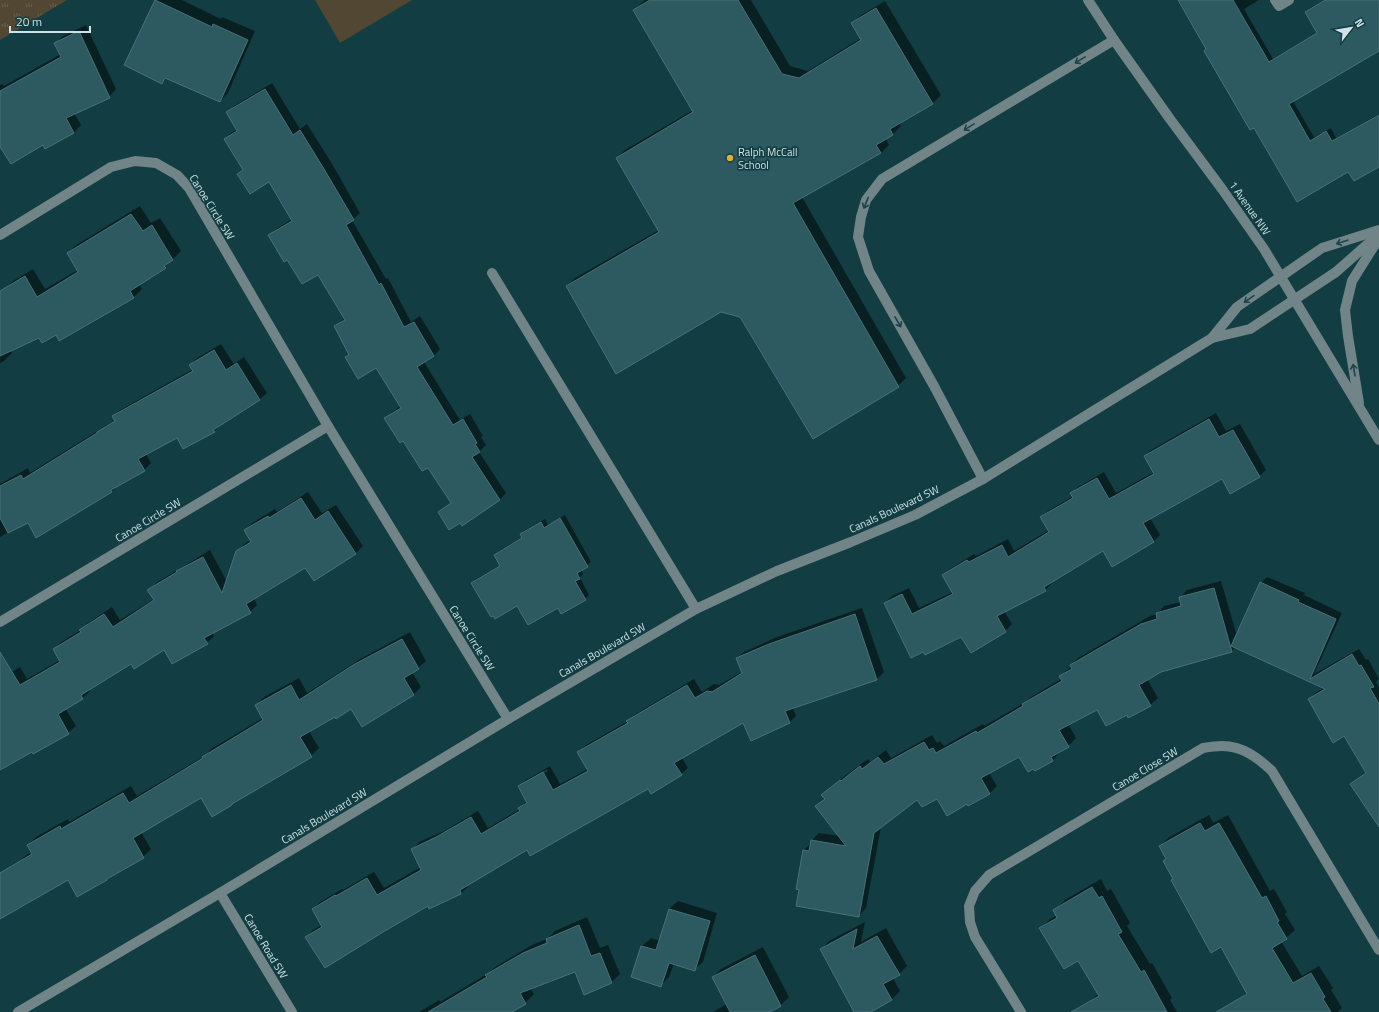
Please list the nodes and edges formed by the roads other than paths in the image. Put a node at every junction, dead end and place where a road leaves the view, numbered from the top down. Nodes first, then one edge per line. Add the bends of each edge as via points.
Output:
1 (1088, 0) edge
2 (1275, 0) edge
3 (1289, 0) edge
4 (1114, 40) junction
5 (1379, 230) edge
6 (1379, 234) edge
7 (0, 235) edge
8 (1379, 238) edge
9 (492, 273) dead end
10 (1281, 276) junction
11 (1295, 299) junction
12 (1212, 338) junction
13 (1360, 409) junction
14 (328, 426) junction
15 (1379, 440) edge
16 (983, 479) junction
17 (696, 609) junction
18 (0, 622) edge
19 (508, 719) junction
20 (220, 893) junction
21 (1379, 950) edge
22 (18, 1012) edge
23 (292, 1012) edge
24 (1021, 1012) edge

1 - 4 street, 1 Avenue NW
2 - 3 street via 1279,6
4 - 10 street, 1 Avenue NW via 1222,189
4 -> 16 street via 882,179 866,200 858,237 869,271
5 -> 10 street, Canals Boulevard SW via 1322,248
6 - 11 street, Canals Boulevard SW via 1336,272
7 - 14 street, Canoe Circle SW via 111,167 135,161 156,163 177,175 189,188
13 -> 8 street via 1346,310 1352,281
9 - 17 street
10 - 11 street, 1 Avenue NW
10 -> 12 street, Canals Boulevard SW via 1237,307
11 - 12 street, Canals Boulevard SW via 1250,329
11 - 13 street, 1 Avenue NW
12 - 16 street, Canals Boulevard SW
13 - 15 street, 1 Avenue NW
14 - 18 street, Canoe Circle SW
14 - 19 street, Canoe Circle SW
16 - 17 street, Canals Boulevard SW via 915,515 777,571
17 - 19 street, Canals Boulevard SW
19 - 20 street, Canals Boulevard SW
20 - 22 street, Canals Boulevard SW
20 - 23 street, Canoe Road SW
21 - 24 street, Canoe Close SW via 1272,771 1258,758 1242,750 1223,746 1203,748 989,876 975,891 969,906 970,922 975,937

